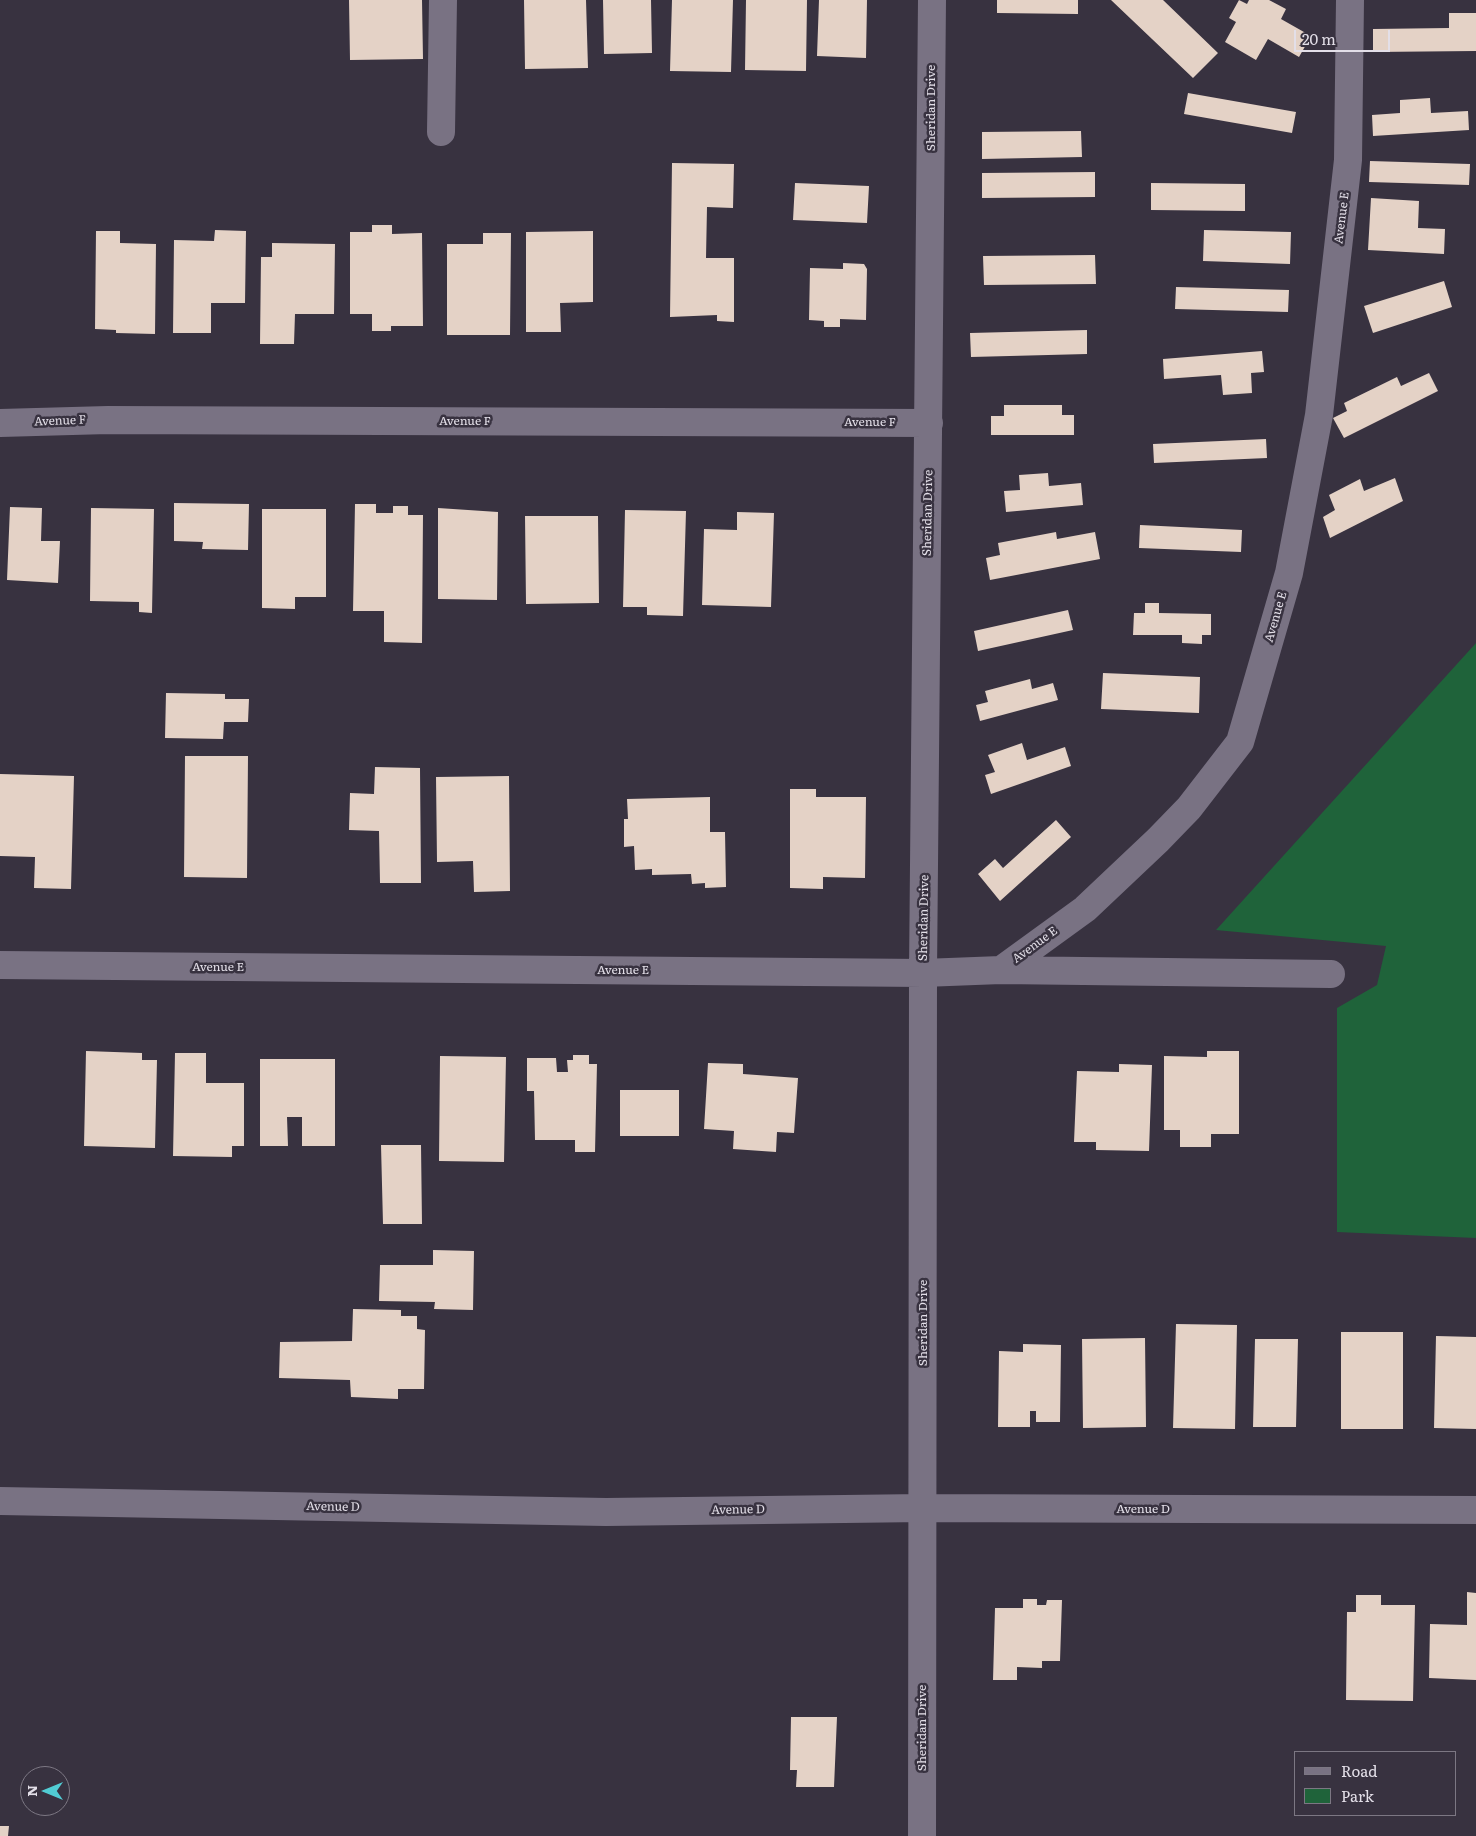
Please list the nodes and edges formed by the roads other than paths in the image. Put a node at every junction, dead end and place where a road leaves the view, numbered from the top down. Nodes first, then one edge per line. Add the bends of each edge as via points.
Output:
1 (443, 0) edge
2 (932, 0) edge
3 (1350, 0) edge
4 (441, 132) dead end
5 (0, 423) edge
6 (929, 423) junction
7 (0, 965) edge
8 (1001, 970) junction
9 (923, 973) junction
10 (1331, 974) dead end
11 (0, 1501) edge
12 (923, 1508) junction
13 (1476, 1510) edge
14 (922, 1836) edge

1 - 4 street
2 - 6 street, Sheridan Drive
3 - 8 street, Avenue E via 1348,160 1319,415 1289,573 1240,742 1190,808 1158,840 1085,909
5 - 6 street, Avenue F via 108,420
6 - 9 street, Sheridan Drive
7 - 9 street, Avenue E
8 - 9 street, Avenue E
8 - 10 street
9 - 12 street, Sheridan Drive
11 - 12 street, Avenue D via 606,1512
12 - 13 street, Avenue D
12 - 14 street, Sheridan Drive

